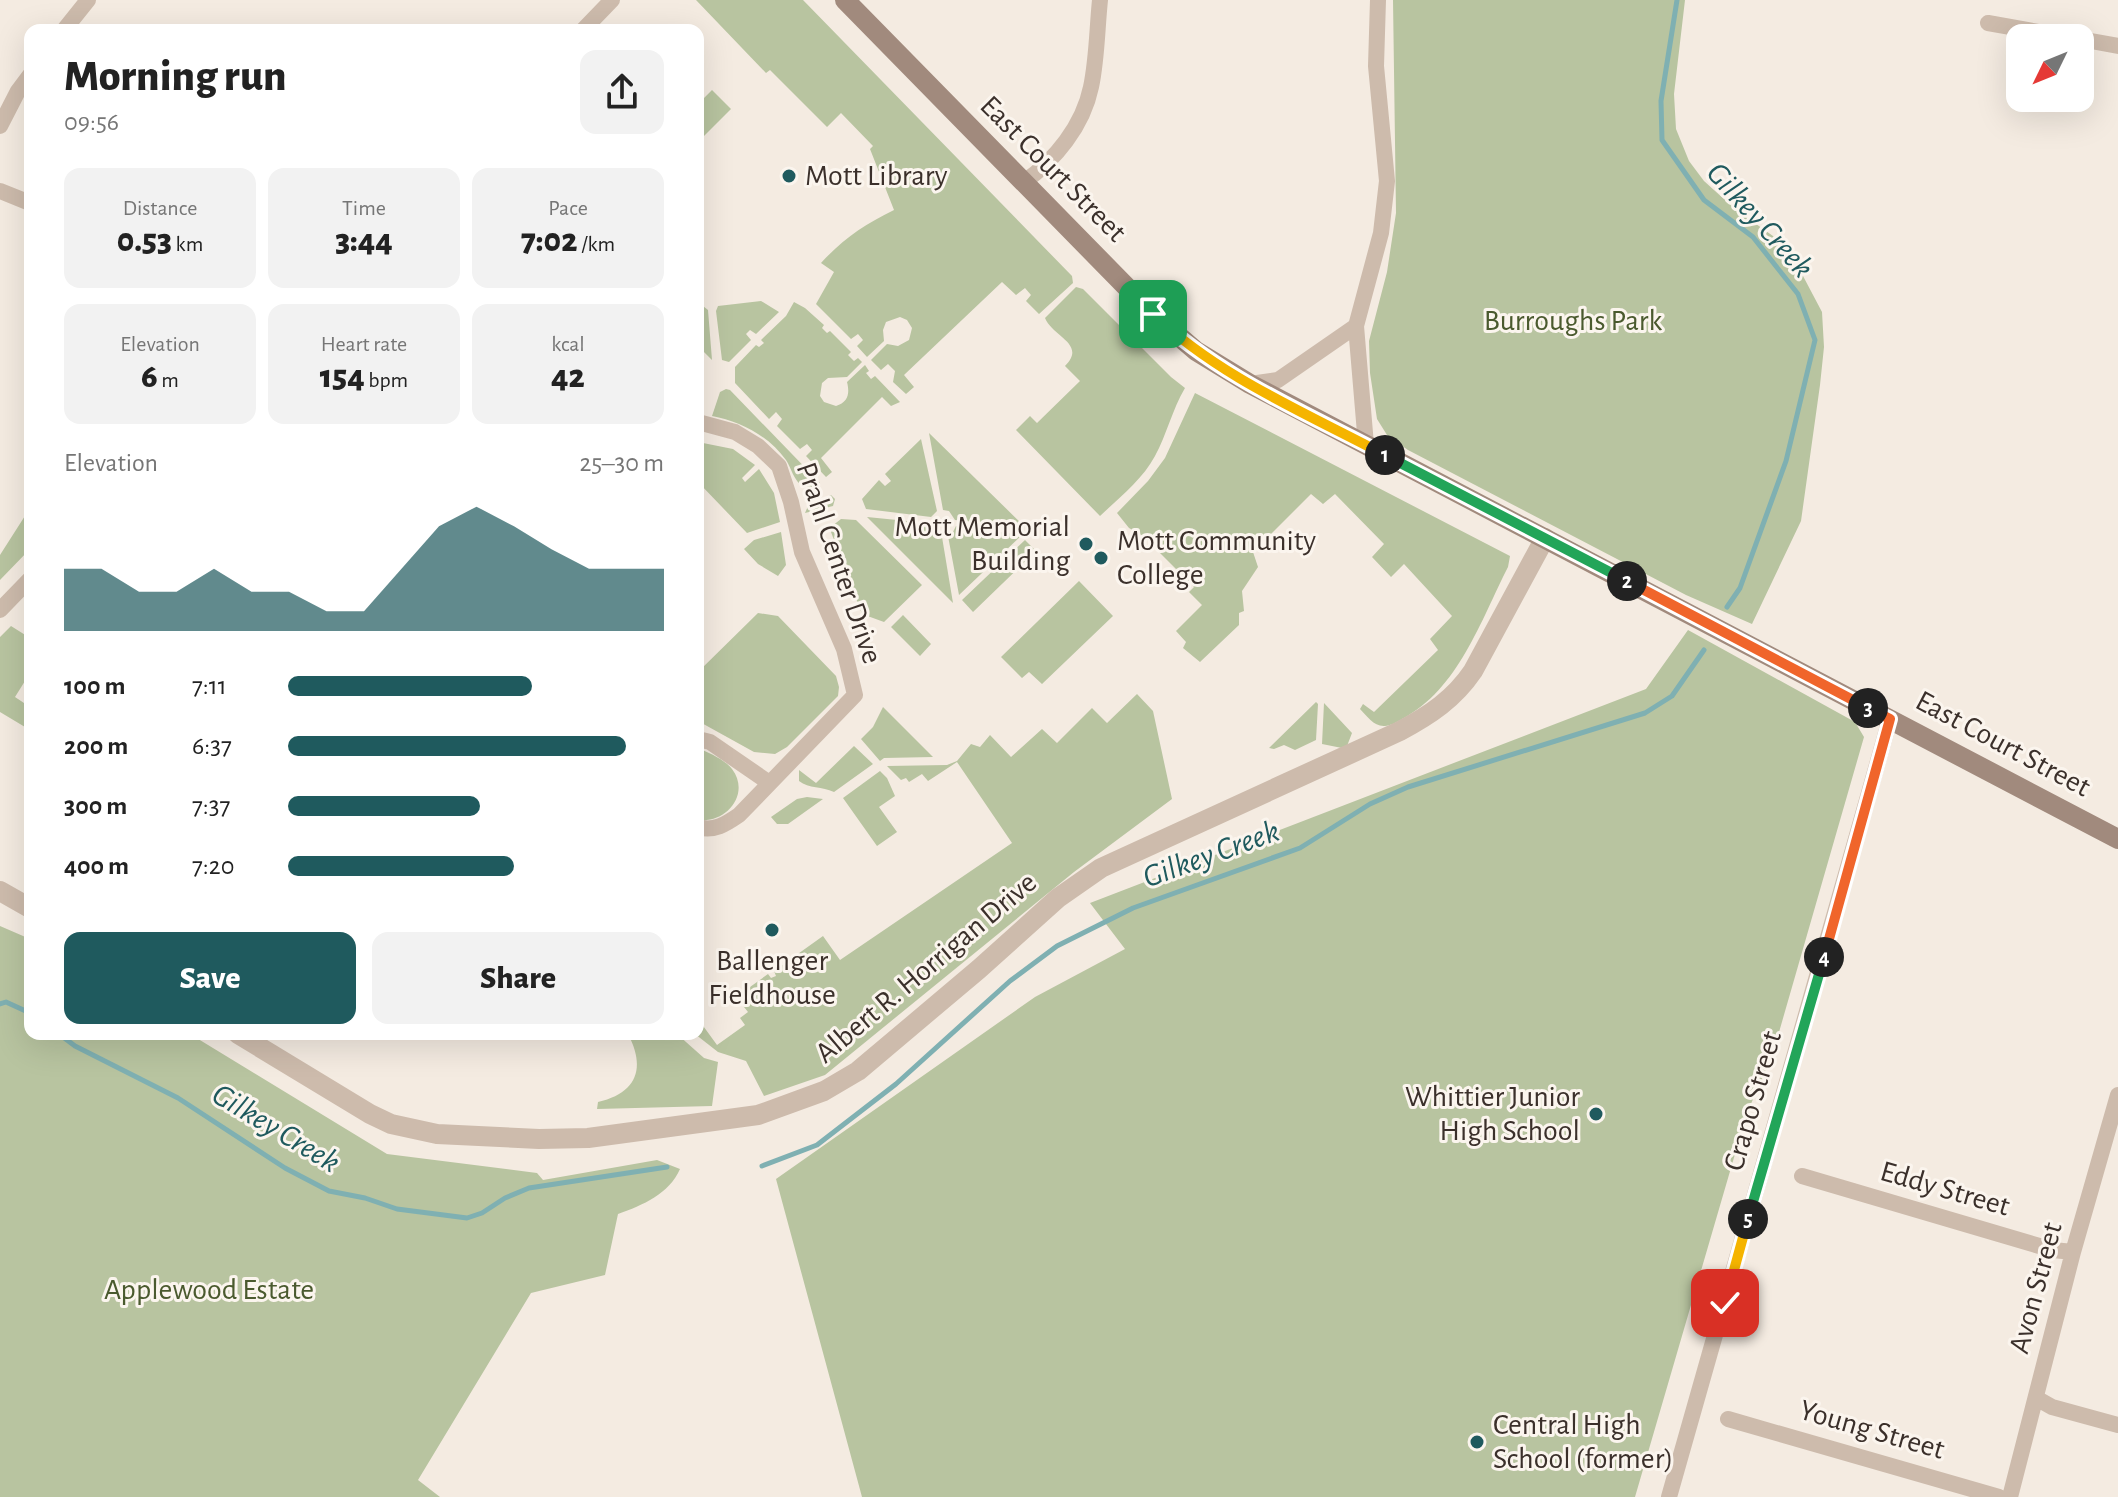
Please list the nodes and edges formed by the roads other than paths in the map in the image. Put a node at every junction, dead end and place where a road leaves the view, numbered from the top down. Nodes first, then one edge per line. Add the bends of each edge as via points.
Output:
1 (88, 0) edge
2 (612, 0) edge
3 (845, 0) edge
4 (1100, 0) edge
5 (1378, 0) edge
6 (1988, 23) dead end
7 (69, 24) edge
8 (589, 24) edge
9 (2006, 26) edge
10 (2094, 42) edge
11 (2118, 46) edge
12 (24, 83) edge
13 (0, 126) edge
14 (1024, 182) junction
15 (0, 191) edge
16 (24, 201) edge
17 (1356, 326) junction
18 (1250, 384) junction
19 (704, 424) edge
20 (1366, 445) junction
21 (1545, 538) junction
22 (24, 585) edge
23 (0, 610) edge
24 (1890, 719) junction
25 (704, 740) edge
26 (768, 782) junction
27 (704, 827) edge
28 (2118, 839) edge
29 (0, 891) edge
30 (24, 905) edge
31 (248, 1040) edge
32 (2118, 1095) edge
33 (1802, 1176) dead end
34 (2073, 1252) junction
35 (2036, 1398) junction
36 (1728, 1419) dead end
37 (2118, 1425) edge
38 (1669, 1497) edge
39 (1999, 1497) edge
40 (2010, 1497) edge

1 - 7 street
2 - 8 street
3 - 14 main road, East Court Street
4 - 14 street via 1091,89 1072,135
5 - 17 street via 1376,66 1387,181 1381,233
6 - 9 street
10 - 11 street
12 - 13 street
14 - 18 main road, East Court Street via 1173,333
15 - 16 street
17 - 18 street via 1278,380
17 - 20 street
18 - 20 main road, East Court Street
19 - 26 street, Prahl Center Drive via 735,432 779,466 802,552 844,649 855,695
20 - 21 main road, East Court Street
21 - 24 main road, East Court Street
21 - 31 street, Albert R. Horrigan Drive via 1473,671 1437,710 1101,868 1058,898 858,1071 799,1102 736,1119 588,1138 437,1134 370,1114
22 - 23 street
24 - 28 main road, East Court Street
24 - 38 street, Crapo Street
25 - 26 street
26 - 27 street, Prahl Center Drive via 722,827
29 - 30 street
32 - 34 street, Avon Street
33 - 34 street, Eddy Street
34 - 35 street, Avon Street
35 - 37 street
35 - 40 street, Avon Street
36 - 39 street, Young Street

